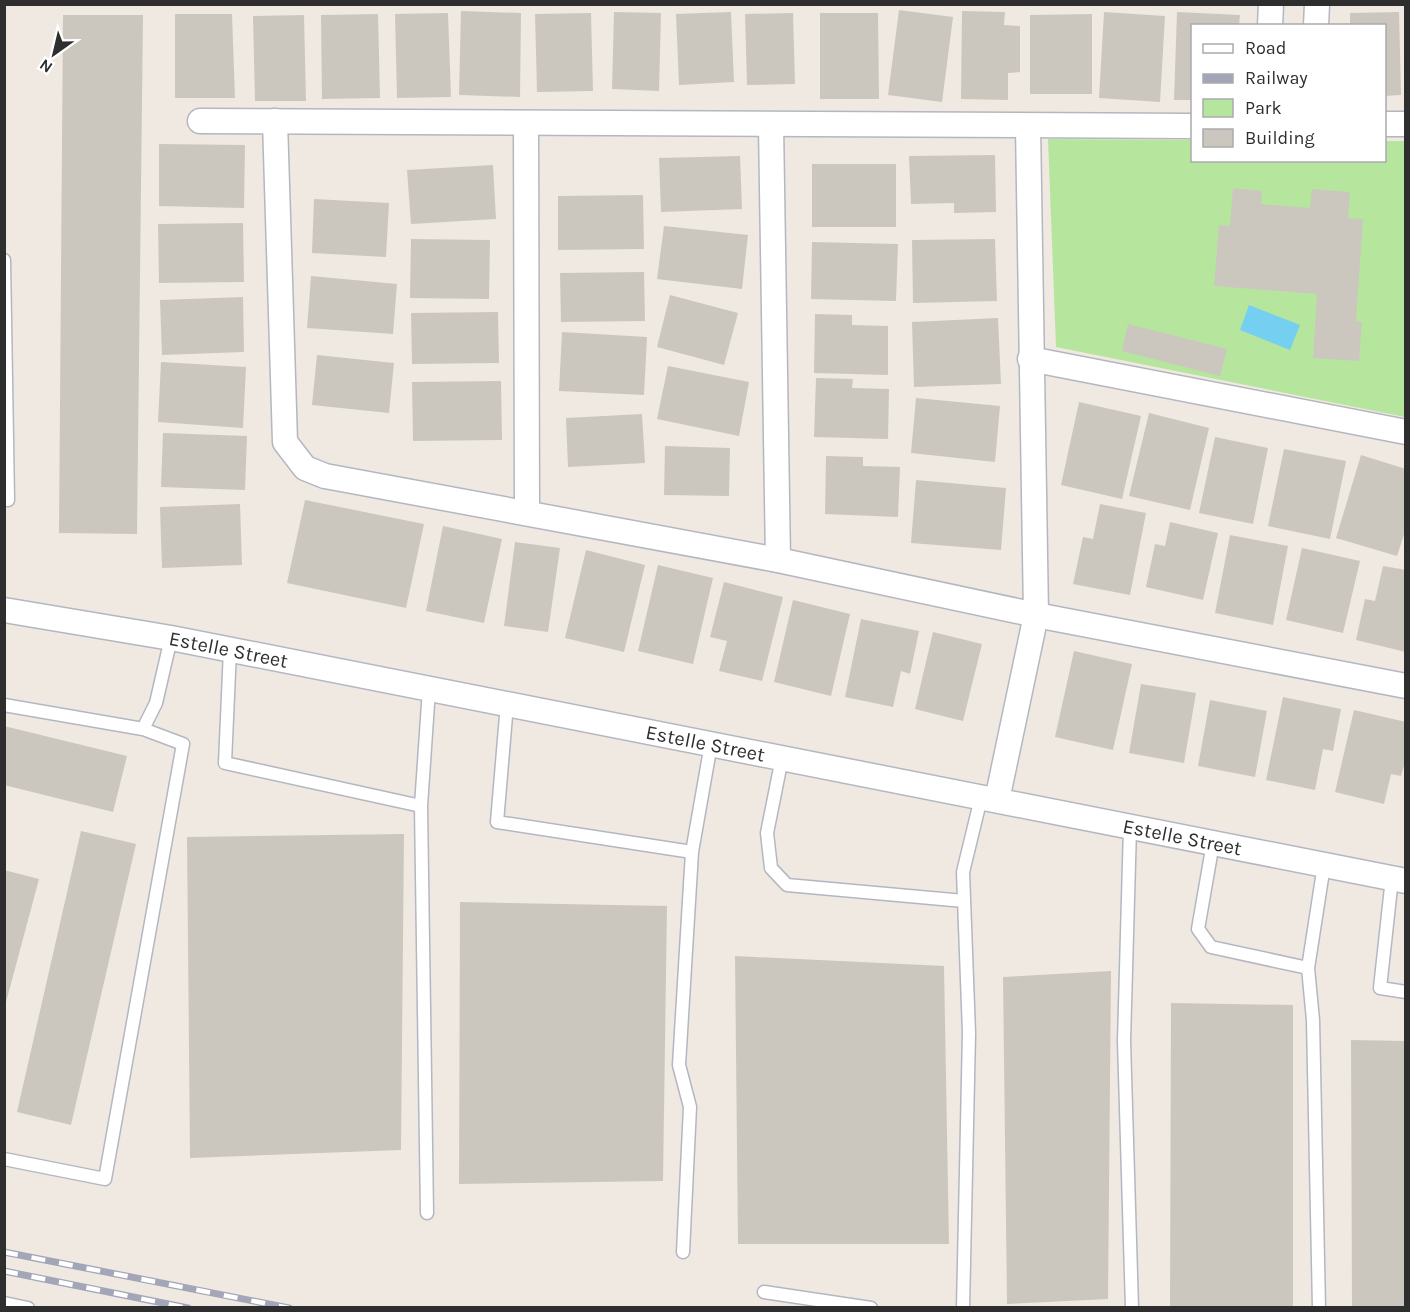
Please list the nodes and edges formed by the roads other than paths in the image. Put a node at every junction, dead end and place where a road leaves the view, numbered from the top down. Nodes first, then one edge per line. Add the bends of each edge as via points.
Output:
1 (1271, 4) edge
2 (1317, 4) edge
3 (1270, 24) edge
4 (1316, 24) edge
5 (200, 121) dead end
6 (275, 121) junction
7 (526, 123) junction
8 (1386, 124) edge
9 (1406, 124) edge
10 (771, 125) junction
11 (1028, 126) junction
12 (1191, 126) edge
13 (4, 260) edge
14 (1030, 359) junction
15 (1406, 432) edge
16 (4, 499) edge
17 (527, 513) junction
18 (778, 560) junction
19 (4, 610) edge
20 (1036, 615) junction
21 (171, 638) junction
22 (230, 650) junction
23 (1406, 686) edge
24 (429, 689) junction
25 (507, 704) junction
26 (4, 705) edge
27 (143, 729) junction
28 (711, 744) junction
29 (782, 758) junction
30 (989, 799) junction
31 (421, 806) junction
32 (1130, 827) junction
33 (1213, 843) junction
34 (692, 852) junction
35 (1324, 865) junction
36 (1399, 880) edge
37 (964, 901) junction
38 (1308, 968) junction
39 (1406, 992) edge
40 (4, 1159) edge
41 (427, 1213) dead end
42 (683, 1251) dead end
43 (764, 1292) dead end
44 (4, 1303) edge
45 (28, 1308) edge
46 (871, 1308) edge
47 (963, 1308) edge
48 (1132, 1308) edge
49 (1320, 1308) edge

1 - 3 street
2 - 4 street
5 - 6 street
6 - 7 street
6 - 17 street via 285,442 305,468 325,476
7 - 10 street
7 - 17 street
8 - 9 street
10 - 11 street
10 - 18 street
11 - 12 street
11 - 14 street
13 - 16 lane via 8,500
14 - 15 street
14 - 20 street
17 - 18 street
18 - 20 street
19 - 21 street, Estelle Street
20 - 23 street
20 - 30 street
21 - 22 street, Estelle Street
21 - 27 lane via 156,702
22 - 24 street, Estelle Street
22 - 31 lane via 225,763
24 - 25 street, Estelle Street
24 - 31 lane
25 - 28 street, Estelle Street
25 - 34 lane via 497,822
26 - 27 lane
27 - 40 lane via 183,744 105,1179
28 - 29 street, Estelle Street
28 - 34 lane
29 - 30 street, Estelle Street
29 - 37 lane via 767,833 771,868 787,885
30 - 32 street, Estelle Street
30 - 37 lane via 963,872
31 - 41 lane
32 - 33 street, Estelle Street
32 - 48 lane via 1124,1041
33 - 35 street, Estelle Street
33 - 38 lane via 1198,929 1211,947
34 - 42 lane via 679,1065 690,1107
35 - 36 street, Estelle Street
35 - 38 lane
36 - 39 lane via 1380,988
37 - 47 lane via 969,1033
38 - 49 lane via 1313,1020
43 - 46 lane
44 - 45 lane

